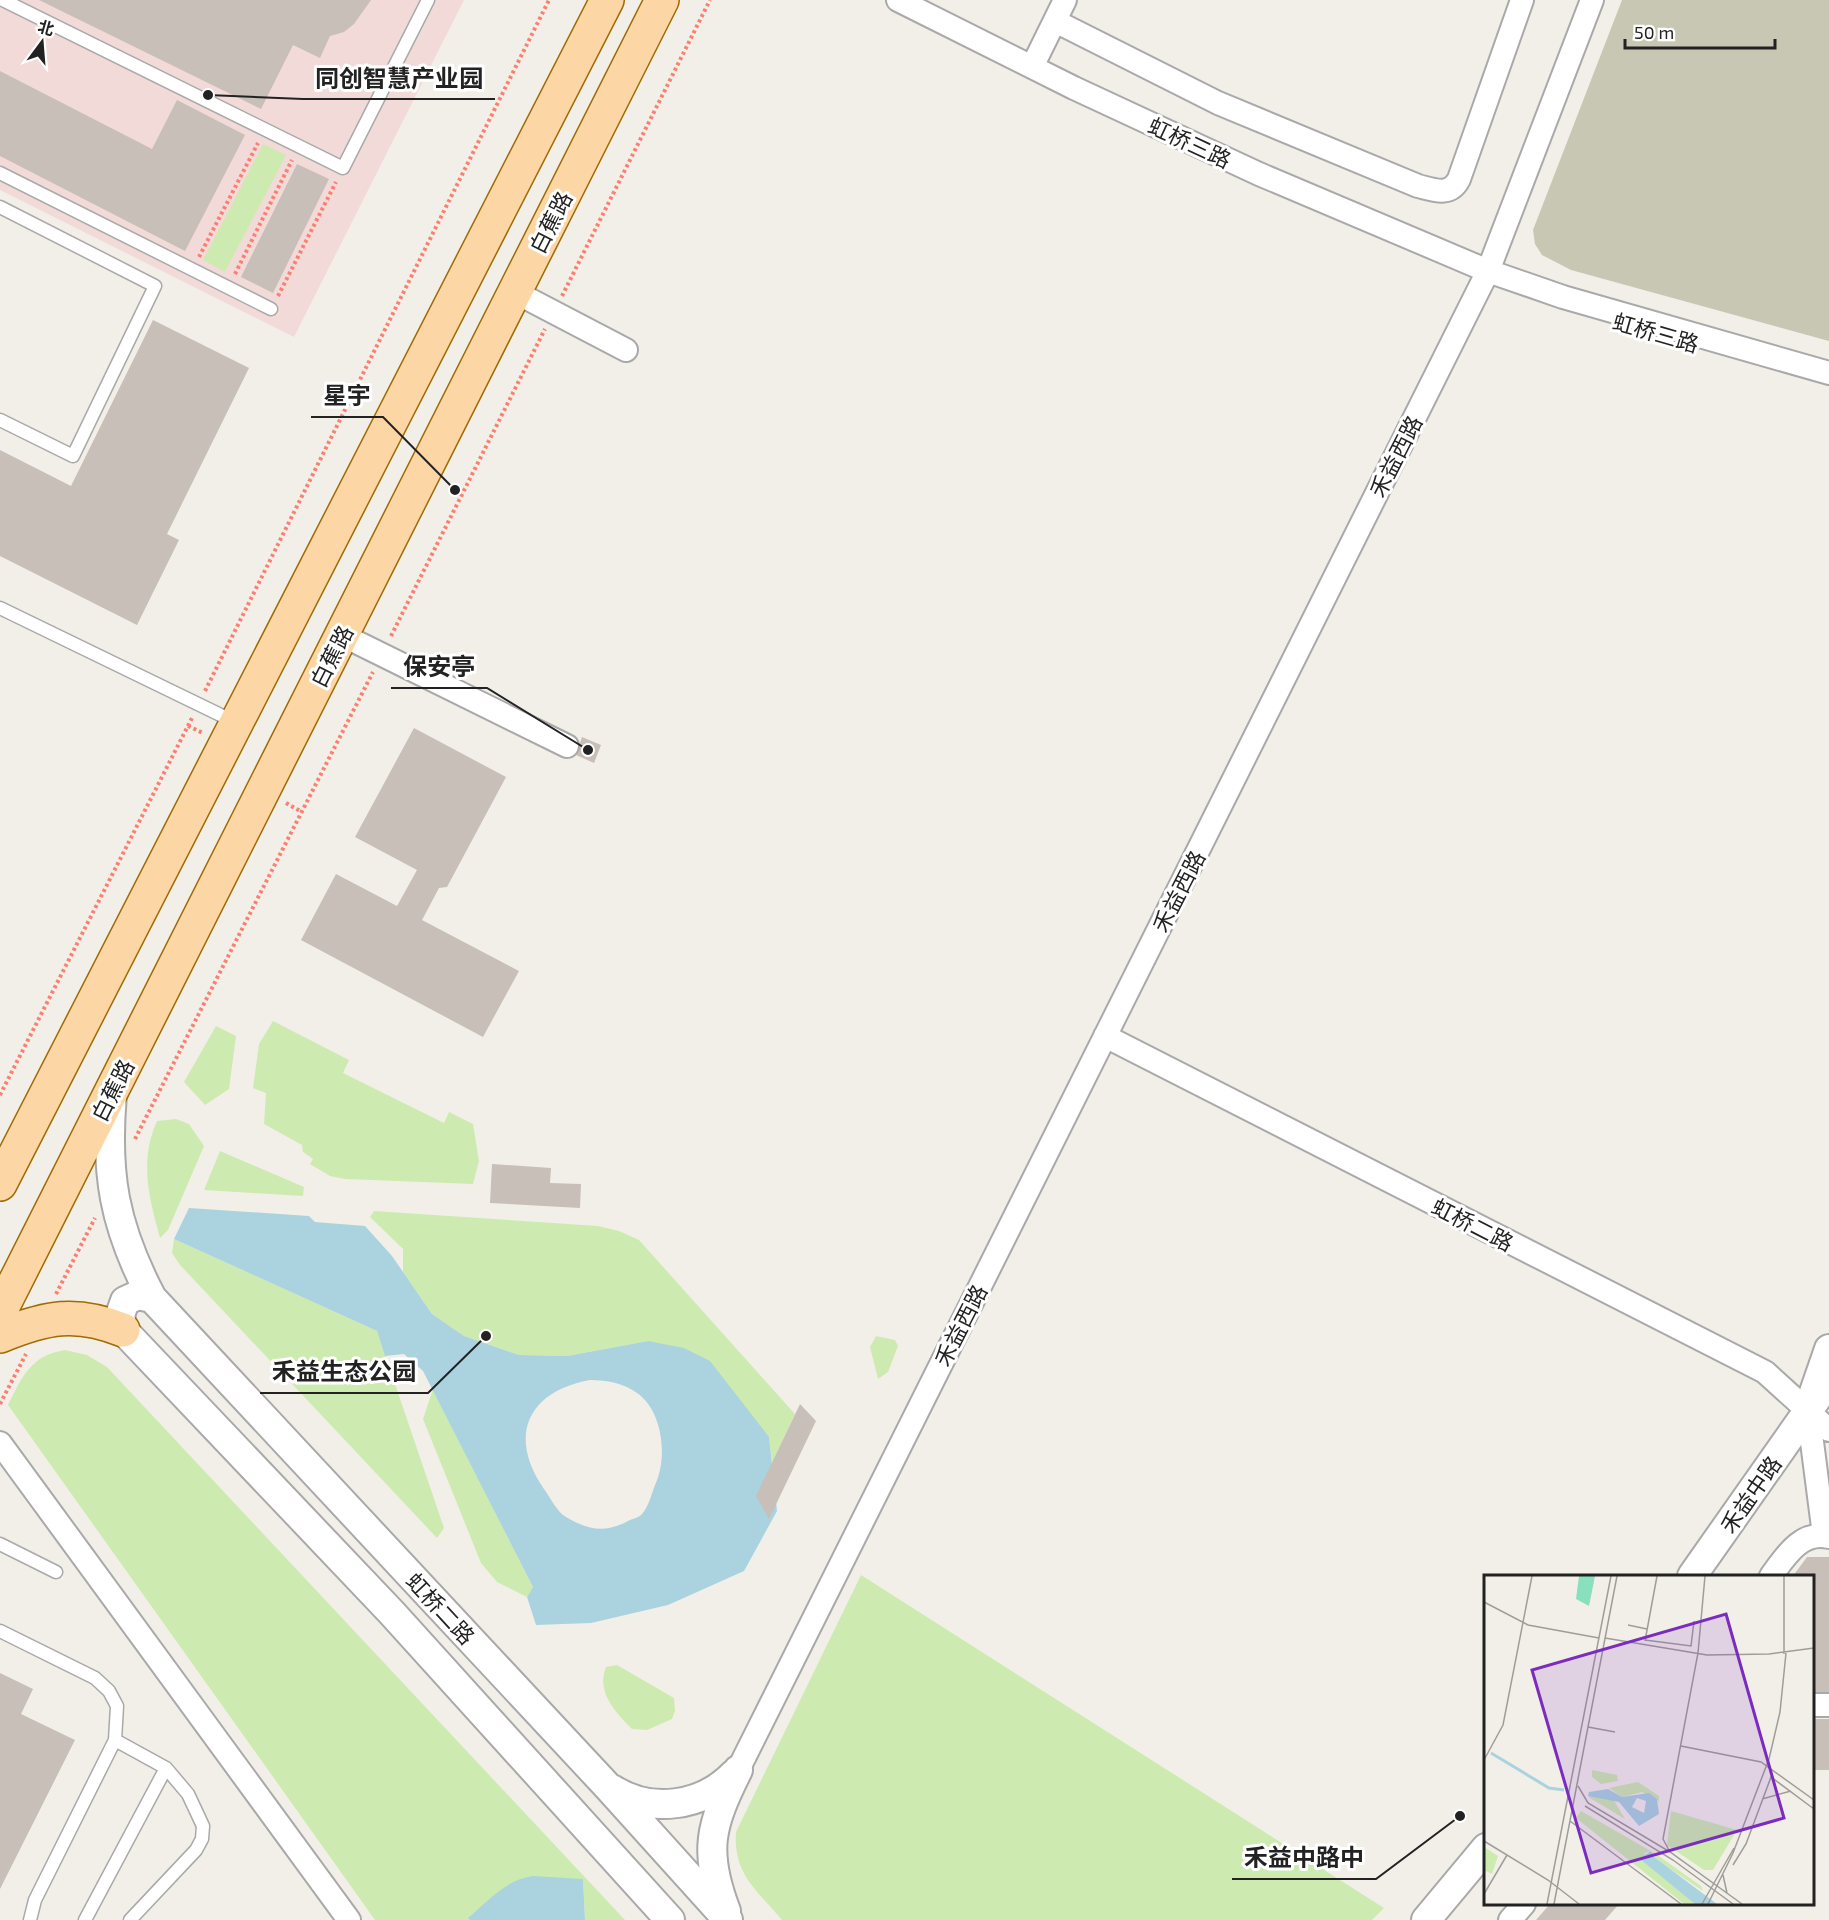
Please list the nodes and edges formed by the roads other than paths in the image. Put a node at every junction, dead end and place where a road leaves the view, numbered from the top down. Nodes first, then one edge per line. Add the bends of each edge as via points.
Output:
1 (3, 0) edge
2 (428, 0) edge
3 (607, 0) edge
4 (662, 0) edge
5 (898, 0) edge
6 (1065, 0) edge
7 (1522, 0) edge
8 (1592, 0) edge
9 (23, 4) edge
10 (1055, 21) junction
11 (1032, 66) junction
12 (0, 173) edge
13 (0, 207) edge
14 (1488, 271) junction
15 (515, 292) junction
16 (271, 309) road end
17 (626, 350) dead end
18 (1829, 373) edge
19 (1829, 381) edge
20 (0, 420) edge
21 (0, 608) edge
22 (342, 635) junction
23 (235, 722) junction
24 (567, 746) dead end
25 (1105, 1036) junction
26 (112, 1090) junction
27 (0, 1184) edge
28 (152, 1298) junction
29 (0, 1312) edge
30 (123, 1330) junction
31 (0, 1336) edge
32 (1829, 1349) edge
33 (1829, 1381) edge
34 (1808, 1411) junction
35 (1829, 1430) edge
36 (0, 1443) edge
37 (1826, 1536) edge
38 (0, 1544) edge
39 (56, 1572) dead end
40 (1693, 1575) edge
41 (1772, 1575) edge
42 (0, 1630) edge
43 (115, 1740) junction
44 (166, 1768) junction
45 (738, 1770) junction
46 (608, 1786) junction
47 (1484, 1849) edge
48 (1523, 1905) edge
49 (30, 1920) edge
50 (85, 1920) edge
51 (130, 1920) edge
52 (349, 1920) edge
53 (670, 1920) edge
54 (729, 1920) edge
55 (1426, 1920) edge
56 (1510, 1920) edge

1 - 9 lane
2 - 9 lane via 343,168
3 - 23 main road
4 - 15 main road, 白蕉路
5 - 11 street, 虹桥三路
6 - 10 street
7 - 10 street via 1459,178 1452,188 1442,191 1418,186 1218,103
8 - 14 street, 禾益西路
10 - 11 street
11 - 14 street, 虹桥三路 via 1259,174
12 - 16 lane
13 - 20 lane via 155,286 73,456
14 - 18 street, 虹桥三路 via 1563,297
14 - 19 street, 虹桥三路 via 1560,304
14 - 25 street, 禾益西路
15 - 17 street
15 - 22 main road, 白蕉路
21 - 23 lane
22 - 24 street
22 - 26 main road, 白蕉路
23 - 27 main road
25 - 34 street, 虹桥二路 via 1765,1372
25 - 45 street, 禾益西路
26 - 28 street, 虹桥二路 via 111,1185 129,1250
26 - 29 main road, 白蕉路
28 - 30 street via 138,1295 125,1300 120,1315
28 - 46 street, 虹桥二路
30 - 31 main road via 89,1319 62,1318
30 - 53 street, 虹桥二路 via 392,1613
32 - 34 street, 禾益中路
33 - 34 street, 禾益中路
34 - 35 street, 虹桥二路
34 - 37 street
34 - 40 street, 禾益中路
36 - 52 street
37 - 41 street via 1803,1540
38 - 39 lane
42 - 43 lane via 95,1678 109,1691 117,1706
43 - 44 lane
43 - 49 lane via 35,1900
44 - 50 lane
44 - 51 lane via 188,1794 203,1826 202,1839
45 - 46 street via 696,1800 676,1804 623,1797
45 - 54 street via 713,1827 713,1870
46 - 54 street, 虹桥二路
47 - 55 street
48 - 56 street

